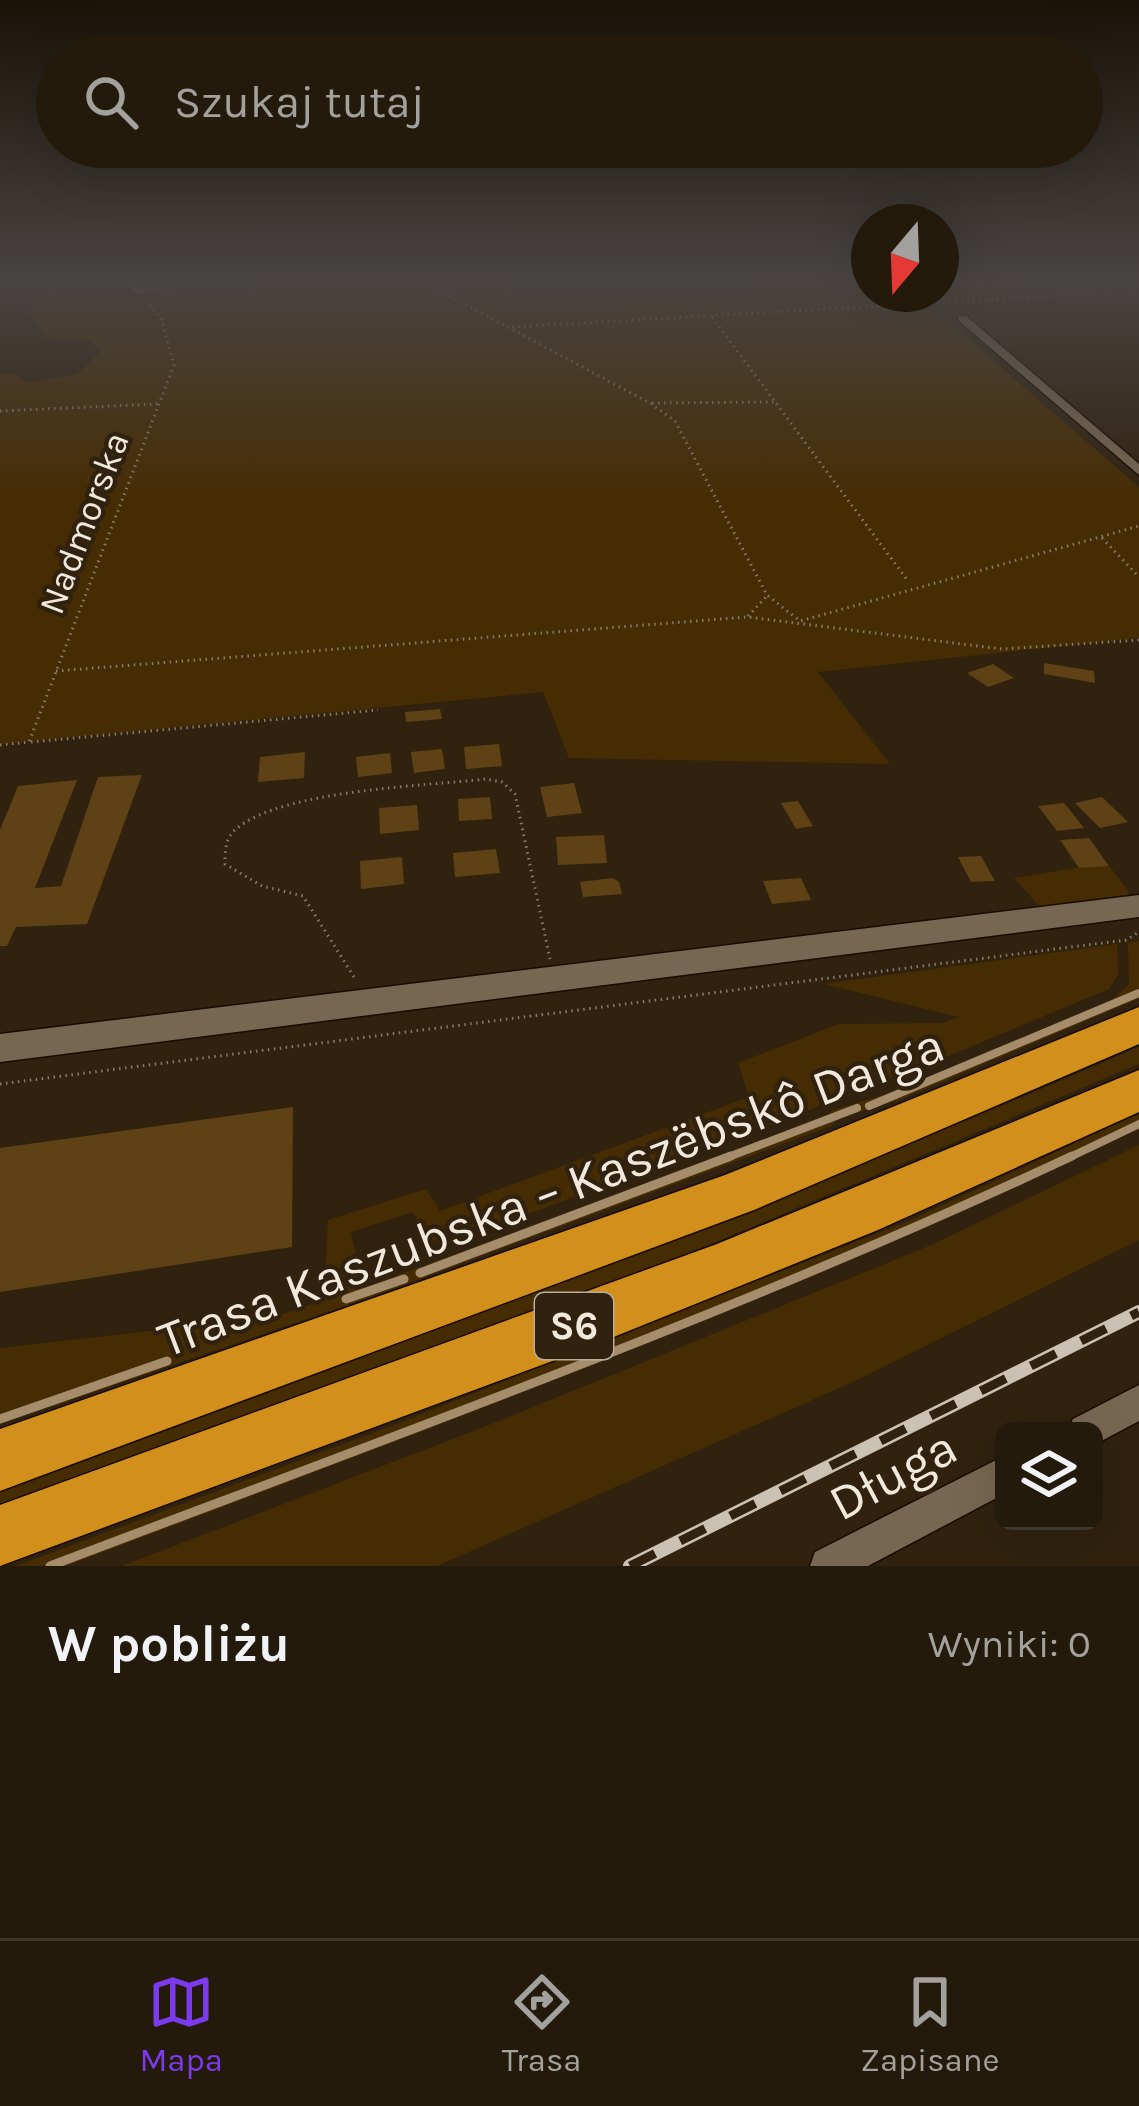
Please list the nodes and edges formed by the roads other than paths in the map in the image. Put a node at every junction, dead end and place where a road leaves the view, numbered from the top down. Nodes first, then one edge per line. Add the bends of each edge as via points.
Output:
1 (1005, 355) edge
2 (1139, 471) edge
3 (1139, 906) edge
4 (1139, 1025) edge
5 (0, 1048) edge
6 (1139, 1090) edge
7 (1139, 1402) edge
8 (1102, 1422) edge
9 (0, 1460) edge
10 (995, 1479) edge
11 (0, 1538) edge
12 (829, 1566) edge

1 - 2 street
3 - 5 street
4 - 9 highway, Trasa Kaszubska – Kaszëbskô Darga / S6 via 736,1194
6 - 11 highway, S6 via 620,1309
7 - 8 street
10 - 12 street, Długa

